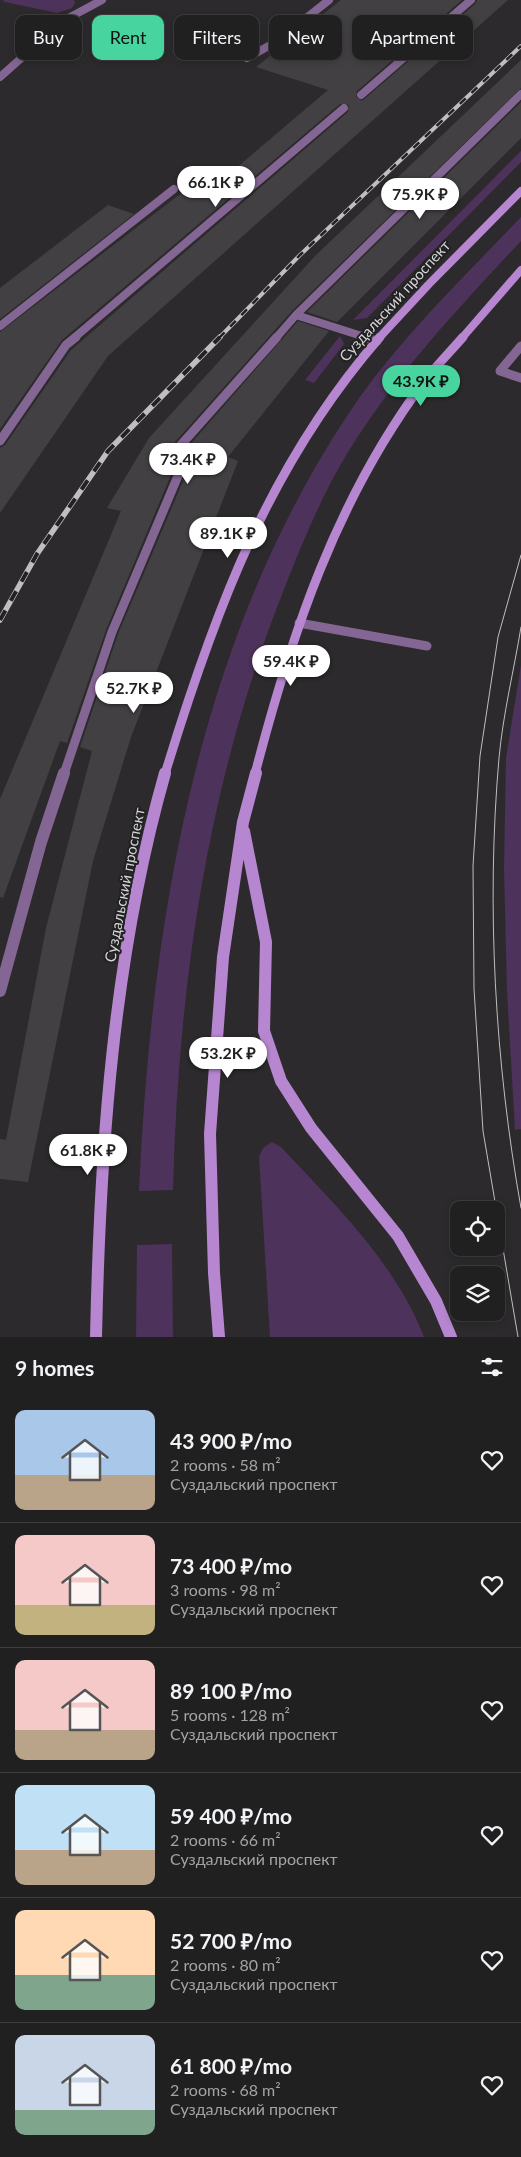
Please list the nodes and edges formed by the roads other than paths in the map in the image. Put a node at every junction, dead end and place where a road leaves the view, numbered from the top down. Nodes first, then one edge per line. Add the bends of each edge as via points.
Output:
1 (102, 0) edge
2 (329, 0) edge
3 (471, 0) edge
4 (259, 51) edge
5 (0, 77) edge
6 (521, 94) edge
7 (361, 95) dead end
8 (344, 108) dead end
9 (174, 189) dead end
10 (521, 190) edge
11 (521, 270) edge
12 (296, 315) junction
13 (0, 326) edge
14 (377, 341) junction
15 (521, 346) edge
16 (521, 378) edge
17 (0, 441) edge
18 (300, 623) junction
19 (427, 646) dead end
20 (242, 822) junction
21 (0, 991) edge
22 (96, 1337) edge
23 (219, 1337) edge
24 (451, 1337) edge

1 - 5 lane via 63,22
2 - 4 lane
3 - 7 lane
6 - 12 lane
8 - 17 lane via 66,345
9 - 13 lane
10 - 14 main road, Суздальский проспект
11 - 18 main road via 424,382 392,429 357,488 327,549
12 - 14 lane
12 - 21 lane via 180,446 183,464 112,632 41,842
14 - 22 main road, Суздальский проспект via 290,461 250,536 210,633 173,741 146,844 117,1018 104,1134
15 - 16 lane via 500,371
18 - 19 lane
18 - 20 main road via 275,695
20 - 23 main road via 223,957 210,1134
20 - 24 main road via 266,942 264,1031 281,1081 311,1128 398,1236 436,1301

